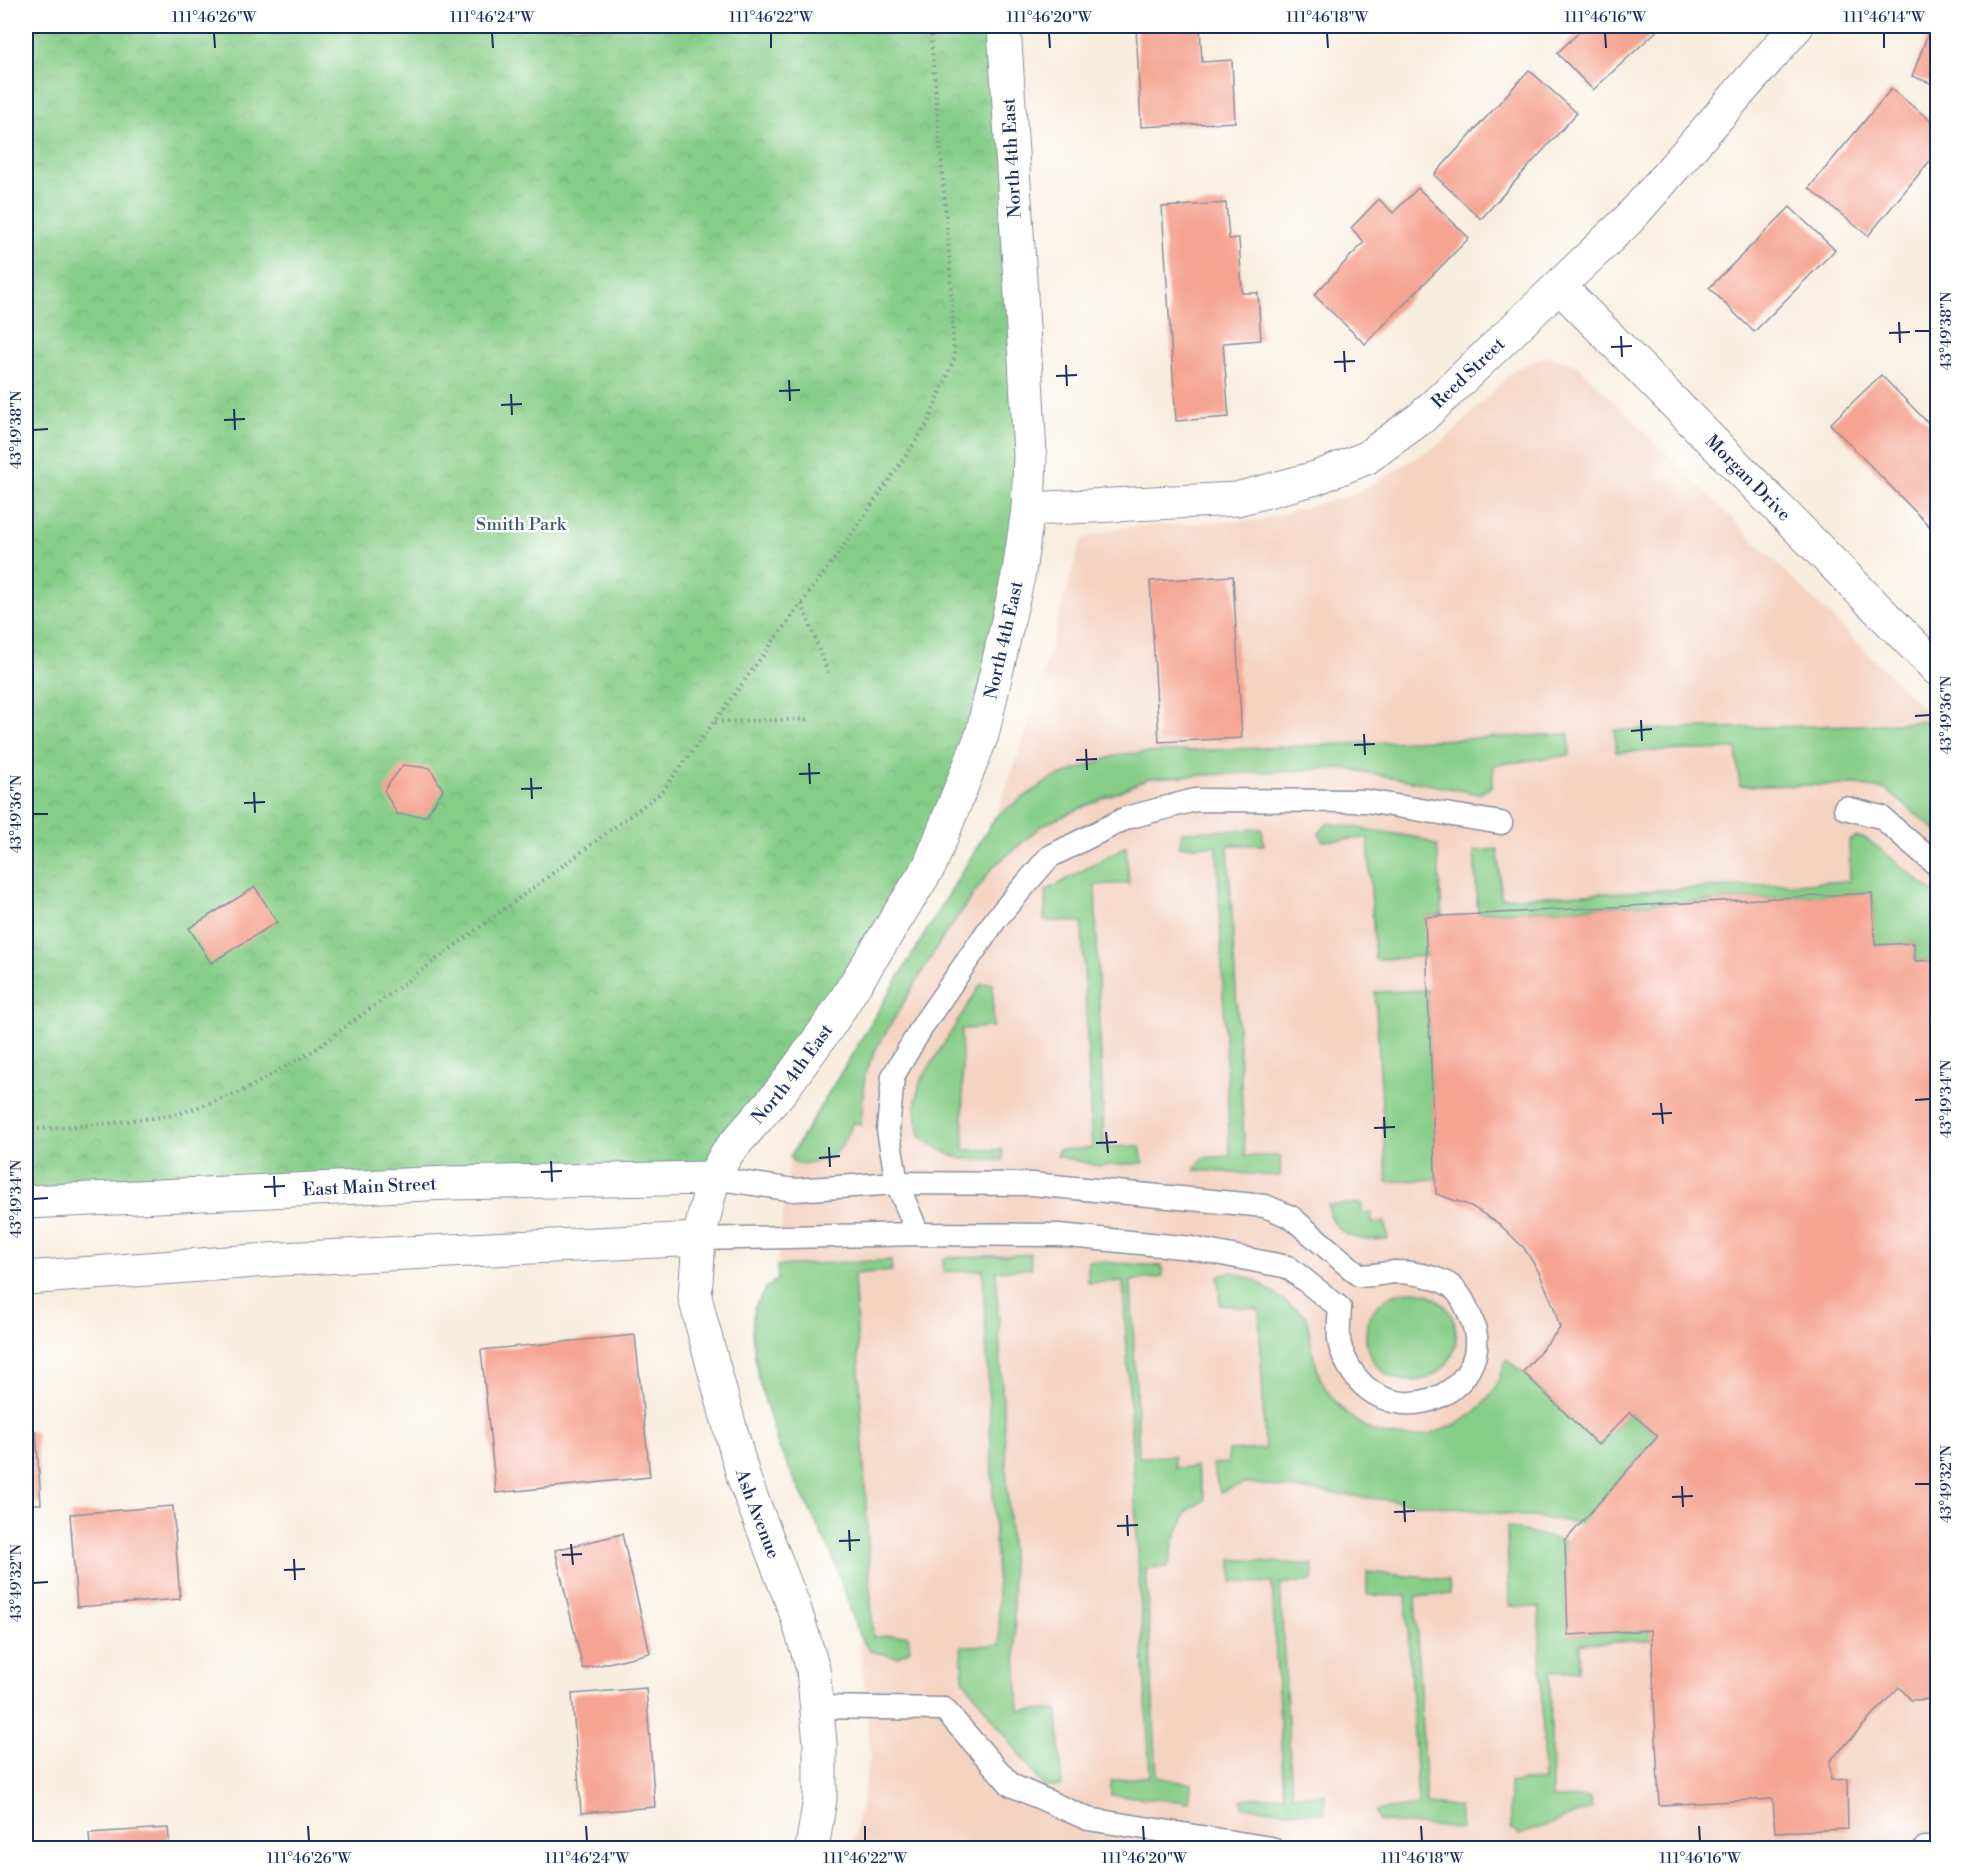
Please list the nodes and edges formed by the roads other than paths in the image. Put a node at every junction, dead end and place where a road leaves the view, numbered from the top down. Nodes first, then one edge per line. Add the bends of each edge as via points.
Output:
1 (1004, 26) edge
2 (1797, 26) edge
3 (1560, 287) junction
4 (1028, 509) junction
5 (1938, 670) edge
6 (1845, 808) dead end
7 (1501, 823) dead end
8 (1938, 866) edge
9 (713, 1178) junction
10 (897, 1183) junction
11 (26, 1203) edge
12 (918, 1234) junction
13 (699, 1239) junction
14 (26, 1278) edge
15 (817, 1707) junction
16 (812, 1848) edge
17 (1271, 1848) edge
18 (1925, 1848) edge
19 (1938, 1848) edge

1 - 4 street, North 4th East via 1030,456
2 - 3 street, Reed Street via 1629,219
3 - 4 street, Reed Street via 1421,418 1366,458 1316,478 1237,498
3 - 5 street, Morgan Drive
4 - 9 street, North 4th East via 1019,572 981,735 930,865 830,1024 781,1091 727,1154
6 - 8 lane via 1881,817
7 - 10 lane via 1366,801 1195,800 1126,818 1049,857 996,919 893,1076 888,1130
9 - 10 lane via 794,1190
9 - 11 street, East Main Street via 460,1183
9 - 13 street, Ash Avenue
10 - 12 lane
10 - 12 lane via 1032,1184 1265,1206 1291,1216 1359,1275 1425,1275 1450,1285 1464,1302 1474,1327 1474,1352 1465,1374 1450,1392 1426,1402 1399,1403 1376,1395 1358,1382 1340,1348 1340,1308 1288,1267 1191,1248 1059,1235
12 - 13 lane
13 - 14 street via 281,1259
13 - 15 street, Ash Avenue via 695,1297 744,1479 795,1610 813,1669
15 - 16 street, Ash Avenue via 820,1799
15 - 17 lane via 944,1709 1011,1785 1088,1820
18 - 19 lane

